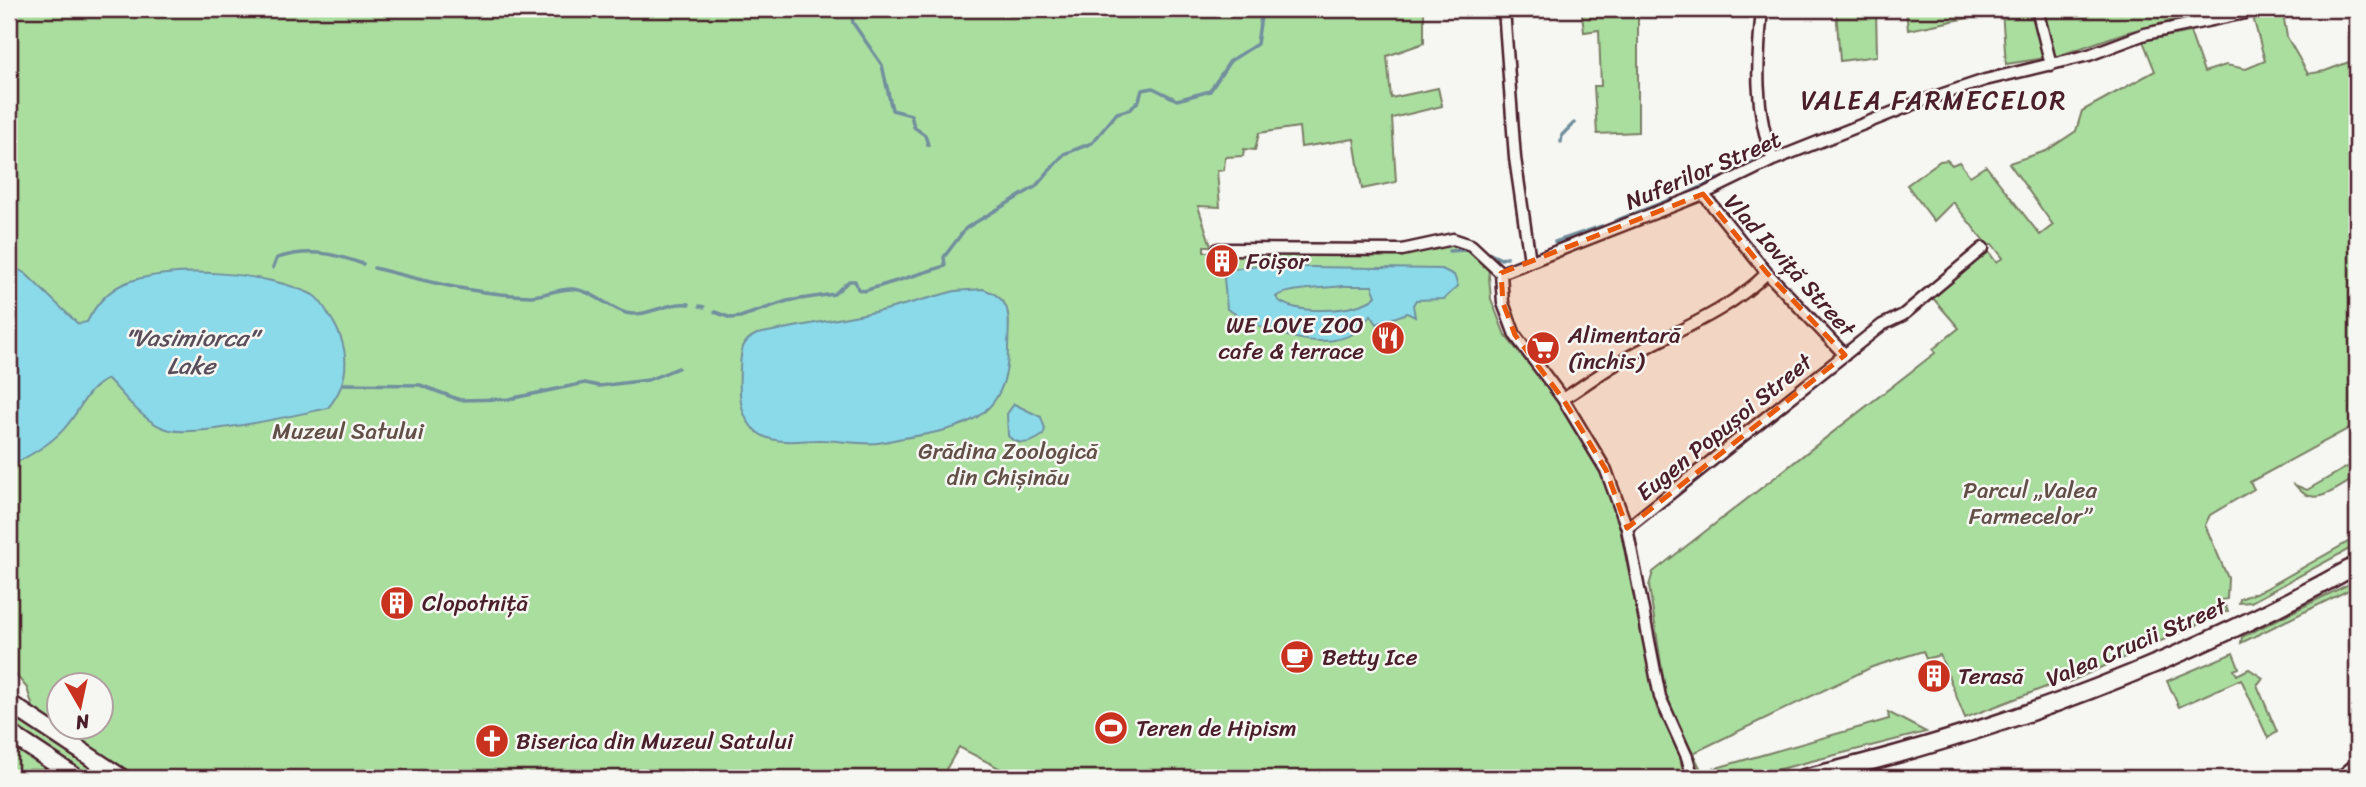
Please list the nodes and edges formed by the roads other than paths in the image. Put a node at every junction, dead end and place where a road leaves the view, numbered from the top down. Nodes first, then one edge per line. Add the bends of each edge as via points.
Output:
1 (1504, 9) edge
2 (1762, 9) edge
3 (2037, 9) edge
4 (2264, 9) edge
5 (2051, 65) junction
6 (1773, 160) junction
7 (1703, 194) junction
8 (1983, 248) dead end
9 (1218, 249) dead end
10 (1530, 261) junction
11 (1501, 273) junction
12 (1767, 273) junction
13 (1845, 355) junction
14 (1563, 399) junction
15 (1627, 528) junction
16 (2357, 565) edge
17 (9, 703) edge
18 (9, 733) edge
19 (2357, 764) edge
20 (76, 778) edge
21 (122, 778) edge
22 (1693, 778) edge
23 (1804, 778) edge
24 (2339, 778) edge

1 - 10 street
2 - 6 street via 1756,76
3 - 5 street
4 - 5 street, Nuferilor Street via 2145,34
5 - 6 street, Nuferilor Street via 1919,102
6 - 7 street, Nuferilor Street
7 - 10 street, Nuferilor Street
7 - 12 street, Vlad Ioviță Street
8 - 13 street, Vlad Ioviță Street via 1903,315
9 - 11 street via 1402,250 1453,239 1471,245
10 - 11 street, Nuferilor Street
11 - 14 street via 1503,303 1515,335
12 - 13 street, Vlad Ioviță Street
12 - 14 street via 1728,306 1622,360
13 - 15 street, Eugen Popușoi Street
14 - 15 street via 1606,470
15 - 22 street via 1660,697
16 - 23 main road, Valea Crucii Street via 2278,606 2105,683 1949,738
17 - 21 main road
18 - 20 main road
19 - 24 street

